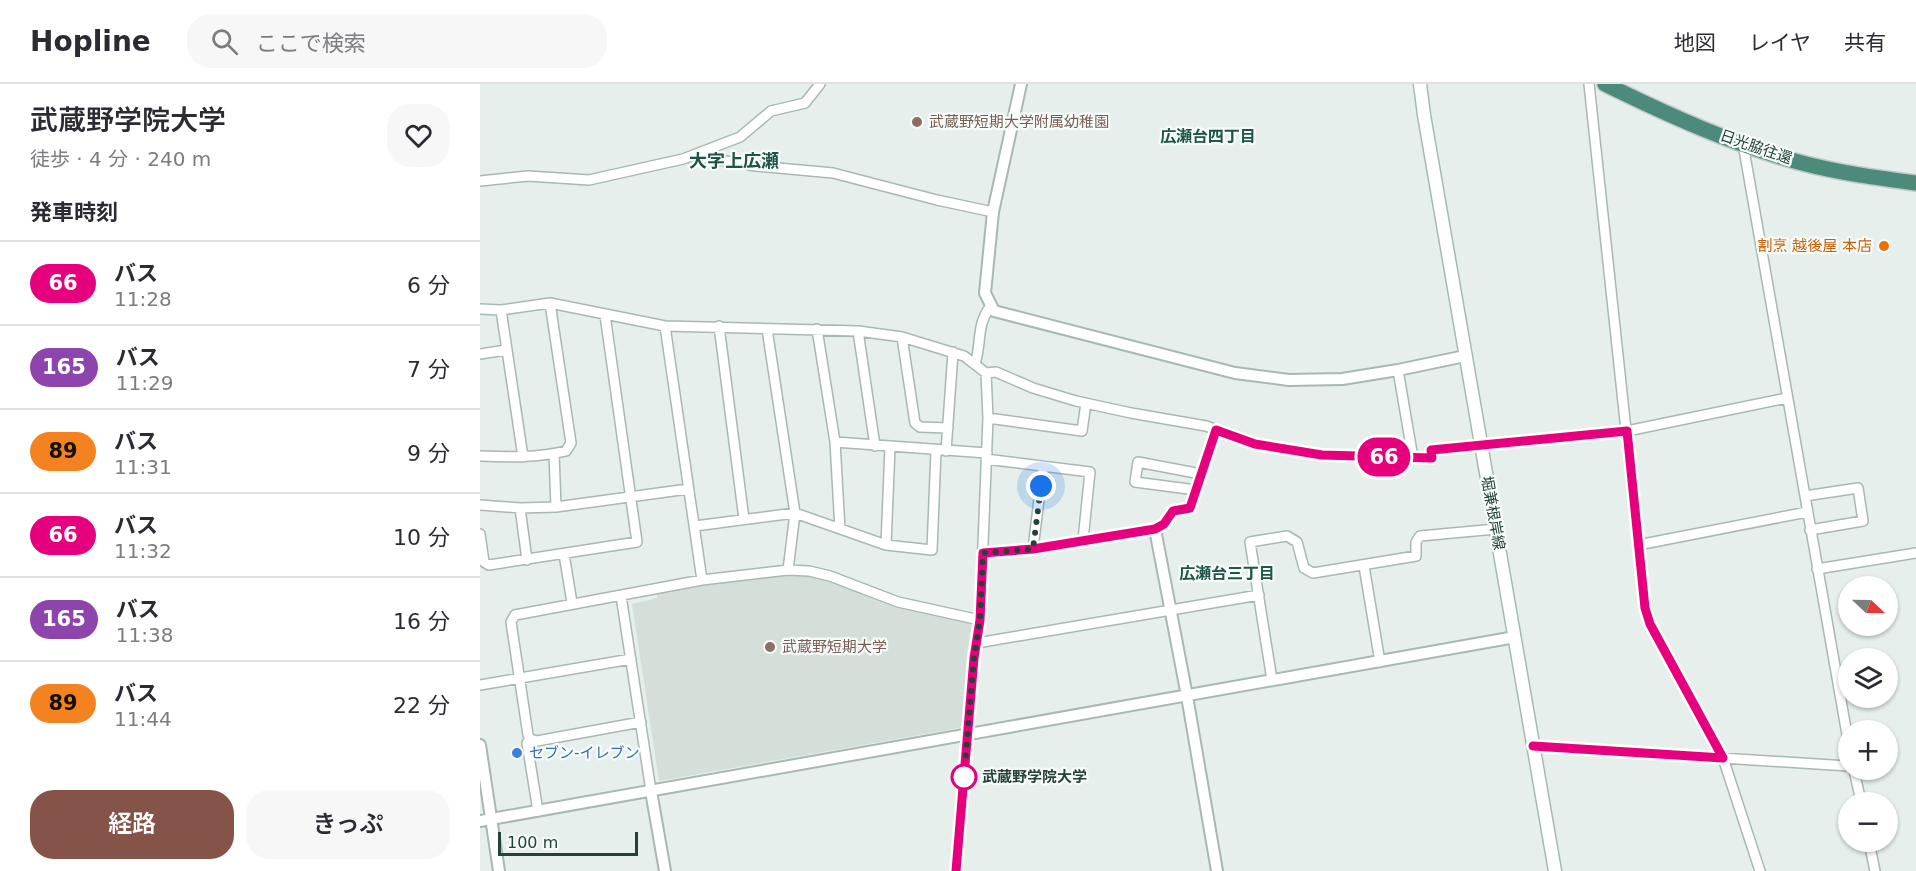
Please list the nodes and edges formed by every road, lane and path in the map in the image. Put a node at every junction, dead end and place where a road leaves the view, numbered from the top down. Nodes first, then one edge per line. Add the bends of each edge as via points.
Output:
1 (820, 84) edge
2 (1021, 84) edge
3 (1420, 84) edge
4 (1589, 84) edge
5 (1605, 84) edge
6 (1743, 144) junction
7 (690, 156) junction
8 (480, 181) edge
9 (1916, 183) edge
10 (993, 212) junction
11 (550, 303) junction
12 (990, 307) junction
13 (480, 309) edge
14 (501, 310) junction
15 (604, 315) junction
16 (665, 326) junction
17 (719, 326) junction
18 (767, 329) junction
19 (817, 329) junction
20 (858, 331) junction
21 (902, 337) junction
22 (506, 350) junction
23 (953, 352) junction
24 (480, 354) edge
25 (1465, 356) junction
26 (975, 364) junction
27 (1398, 370) junction
28 (986, 373) junction
29 (1787, 398) junction
30 (1086, 403) junction
31 (988, 418) junction
32 (948, 428) junction
33 (1216, 430) junction
34 (1627, 431) junction
35 (835, 442) junction
36 (875, 446) junction
37 (1481, 446) junction
38 (890, 447) junction
39 (936, 451) junction
40 (946, 451) junction
41 (554, 454) junction
42 (480, 456) edge
43 (987, 456) junction
44 (522, 457) junction
45 (1413, 458) junction
46 (1043, 466) junction
47 (1201, 474) junction
48 (688, 489) junction
49 (1196, 490) junction
50 (1805, 496) junction
51 (631, 498) junction
52 (480, 505) edge
53 (556, 507) junction
54 (520, 508) junction
55 (1807, 512) junction
56 (795, 513) junction
57 (744, 519) junction
58 (695, 526) junction
59 (840, 529) junction
60 (1155, 529) junction
61 (1496, 529) junction
62 (1810, 530) junction
63 (480, 534) edge
64 (1083, 540) junction
65 (886, 545) junction
66 (1638, 545) junction
67 (1033, 549) junction
68 (983, 553) junction
69 (1916, 553) edge
70 (564, 554) junction
71 (527, 560) junction
72 (1364, 566) junction
73 (1817, 569) junction
74 (788, 570) junction
75 (702, 580) junction
76 (1259, 595) junction
77 (621, 596) junction
78 (572, 603) junction
79 (1170, 610) junction
80 (980, 620) junction
81 (1515, 637) junction
82 (977, 644) junction
83 (631, 659) junction
84 (1380, 662) junction
85 (520, 678) junction
86 (1272, 680) junction
87 (480, 685) edge
88 (1187, 696) junction
89 (1844, 720) edge
90 (641, 722) junction
91 (968, 735) junction
92 (530, 739) junction
93 (480, 745) edge
94 (1533, 746) junction
95 (1723, 758) junction
96 (1838, 765) edge
97 (651, 791) junction
98 (538, 811) junction
99 (486, 820) edge
100 (1871, 852) edge
101 (499, 871) edge
102 (665, 871) edge
103 (956, 871) edge
104 (1217, 871) edge
105 (1554, 871) edge
106 (1760, 871) edge
107 (1875, 871) edge

1 - 7 street via 805,103 771,111 740,137
2 - 10 street
3 - 25 main road, 堀兼根岸線
4 - 34 street
5 - 6 highway, 日光脇往還
6 - 9 highway, 日光脇往還 via 1821,167
6 - 29 street
7 - 8 street via 589,180 528,176
7 - 10 street via 833,173
10 - 12 street via 986,293
11 - 14 street
11 - 15 street
11 - 41 street via 571,442 566,451
12 - 26 street via 982,318
12 - 27 street via 998,313 1235,373 1316,381
13 - 14 street
14 - 22 street
15 - 16 street
15 - 51 street
16 - 17 street
16 - 48 street
17 - 18 street
17 - 57 street
18 - 19 street
18 - 56 street
19 - 20 street
19 - 35 street
20 - 21 street
20 - 36 street
21 - 23 street
21 - 32 street via 915,423 920,427
22 - 24 street
22 - 44 street
23 - 26 street
23 - 32 street
25 - 27 street
25 - 37 main road, 堀兼根岸線
26 - 28 street
27 - 45 street
28 - 30 street via 996,372 1033,388
28 - 31 street
29 - 34 street
29 - 50 street
30 - 31 street via 1082,431
30 - 33 street
31 - 43 street
32 - 40 street
33 - 45 street via 1255,444 1322,455
33 - 47 street
34 - 37 street
34 - 66 street
35 - 36 street
35 - 59 street
36 - 38 street
37 - 45 street via 1431,450 1432,458
37 - 61 main road, 堀兼根岸線
38 - 39 street
38 - 65 street
39 - 40 street
39 - 65 street via 932,550
40 - 43 street
41 - 44 street
41 - 53 street
42 - 44 street
43 - 46 street
43 - 68 street
46 - 64 street via 1090,472
46 - 67 street
47 - 49 street
47 - 49 street via 1138,462 1135,482
48 - 51 street
48 - 58 street
49 - 60 street via 1190,508 1173,511
50 - 55 street
50 - 62 street via 1858,488 1863,521
51 - 53 street
51 - 70 street via 637,542
52 - 54 street
53 - 54 street
54 - 71 street
55 - 62 street
55 - 66 street
56 - 57 street
56 - 59 street
56 - 74 street
57 - 58 street
58 - 75 street
59 - 65 street
60 - 64 street
60 - 79 street
61 - 72 street via 1420,536 1416,556
61 - 81 main road, 堀兼根岸線
62 - 73 street
63 - 71 street via 484,562 489,566
64 - 67 street
66 - 95 street via 1650,624
67 - 68 street
68 - 80 street
69 - 73 street
70 - 71 street
70 - 78 street
72 - 76 street via 1313,573 1304,568 1297,542 1287,536 1250,542
72 - 84 street
73 - 89 street
74 - 75 street
74 - 80 street via 830,576 898,602
75 - 77 street
76 - 79 street
76 - 86 street
77 - 78 street
77 - 83 street
78 - 85 street via 512,618
79 - 82 street
79 - 88 street
80 - 82 street
81 - 84 street
81 - 94 main road, 堀兼根岸線
82 - 91 street
83 - 85 street
83 - 90 street
84 - 86 street
85 - 87 street
85 - 92 street
86 - 88 street
88 - 91 street
88 - 104 street
90 - 92 street via 537,741
90 - 97 street
91 - 97 street
91 - 103 street
92 - 98 street via 527,743
93 - 99 street
94 - 95 street
94 - 105 main road, 堀兼根岸線
95 - 96 street
95 - 106 street
97 - 98 street
97 - 102 street
98 - 99 street
99 - 101 street
100 - 107 street

